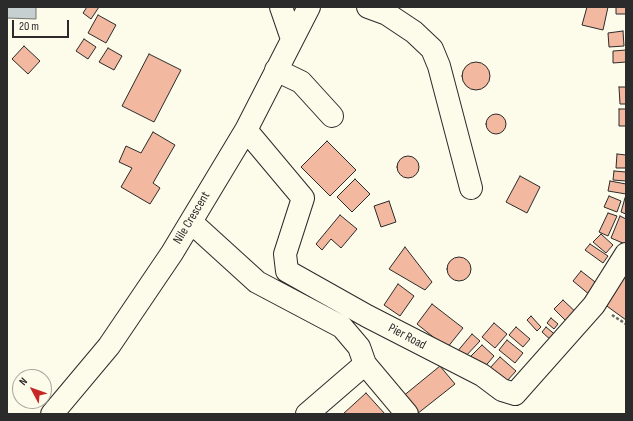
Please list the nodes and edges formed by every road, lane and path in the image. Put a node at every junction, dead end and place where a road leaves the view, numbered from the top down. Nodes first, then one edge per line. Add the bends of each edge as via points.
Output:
1 (281, 7) edge
2 (309, 7) edge
3 (369, 7) edge
4 (292, 40) junction
5 (276, 70) junction
6 (332, 116) dead end
7 (246, 130) junction
8 (471, 188) dead end
9 (191, 222) junction
10 (626, 254) edge
11 (366, 364) junction
12 (52, 414) edge
13 (306, 414) edge
14 (407, 414) edge

1 - 4 street
2 - 4 street, Nile Crescent
3 - 8 street via 387,14 414,32 432,49 439,66
4 - 5 street, Nile Crescent
5 - 6 street via 301,82
5 - 7 street, Nile Crescent
7 - 9 street, Nile Crescent
7 - 10 street, Pier Road via 303,198 285,254 287,271 482,375 502,390 515,394 594,305
9 - 11 street via 257,282 342,327 359,347
9 - 12 street, Nile Crescent via 109,346
11 - 13 street
11 - 14 street

